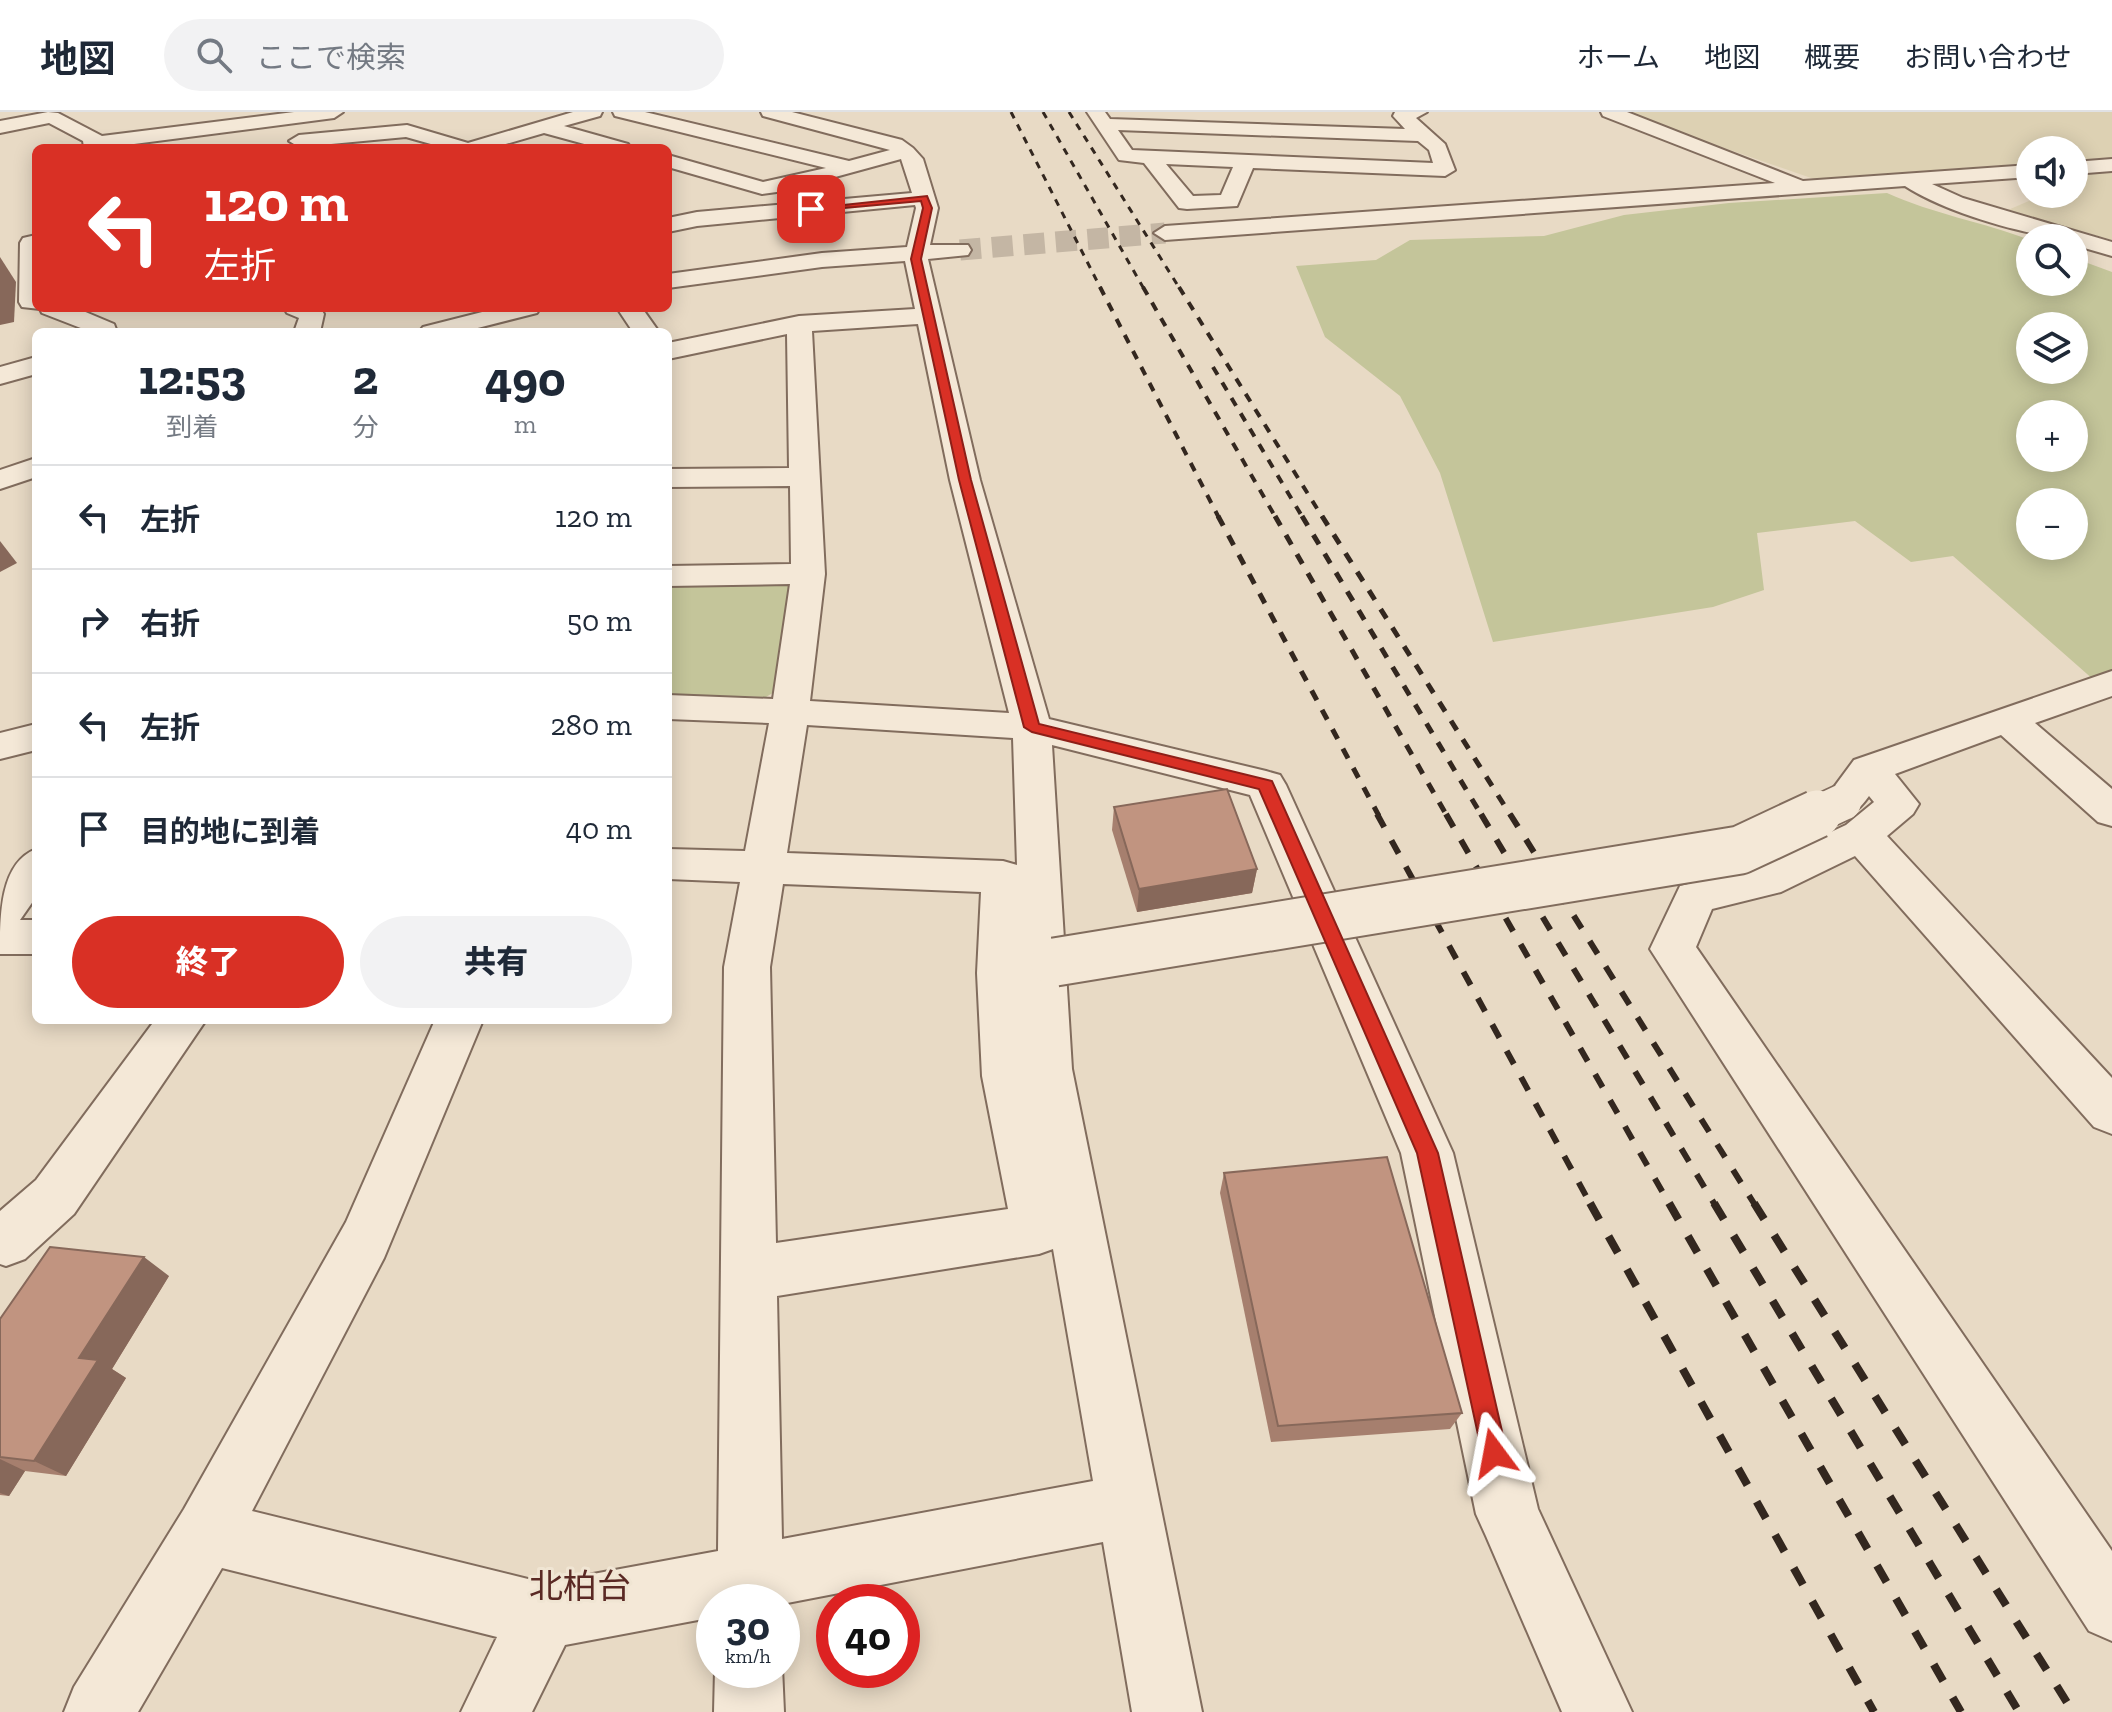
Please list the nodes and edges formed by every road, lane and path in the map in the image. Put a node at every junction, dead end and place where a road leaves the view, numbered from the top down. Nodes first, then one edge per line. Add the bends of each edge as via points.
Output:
1 (334, 112) edge
2 (622, 112) edge
3 (770, 112) edge
4 (1176, 112) edge
5 (1610, 112) edge
6 (1404, 113) edge
7 (585, 114) edge
8 (1100, 118) edge
9 (548, 119) edge
10 (1282, 121) edge
11 (115, 124) dead end
12 (0, 127) edge
13 (1207, 128) junction
14 (1424, 135) junction
15 (347, 141) edge
16 (90, 143) edge
17 (278, 144) dead end
18 (454, 144) edge
19 (479, 144) edge
20 (611, 144) edge
21 (906, 152) junction
22 (1150, 157) junction
23 (1246, 161) junction
24 (672, 162) edge
25 (1281, 163) junction
26 (2112, 165) edge
27 (2088, 167) edge
28 (851, 168) junction
29 (708, 172) junction
30 (2016, 172) edge
31 (1907, 180) junction
32 (681, 182) dead end
33 (1808, 188) junction
34 (924, 198) junction
35 (672, 211) edge
36 (697, 219) junction
37 (672, 224) edge
38 (1165, 233) tunnel mouth
39 (25, 242) edge
40 (2112, 249) edge
41 (960, 250) tunnel mouth
42 (917, 253) junction
43 (672, 280) edge
44 (32, 302) edge
45 (63, 312) edge
46 (307, 312) edge
47 (512, 312) edge
48 (928, 316) junction
49 (799, 324) junction
50 (103, 328) edge
51 (308, 328) edge
52 (448, 328) edge
53 (672, 350) edge
54 (32, 366) edge
55 (0, 376) edge
56 (32, 468) edge
57 (805, 477) junction
58 (672, 478) edge
59 (0, 480) edge
60 (808, 574) junction
61 (672, 576) edge
62 (2112, 683) edge
63 (672, 707) edge
64 (790, 712) junction
65 (2007, 719) junction
66 (1032, 727) junction
67 (32, 738) edge
68 (0, 746) edge
69 (1857, 802) junction
70 (2112, 812) edge
71 (672, 864) edge
72 (762, 867) junction
73 (32, 870) edge
74 (0, 915) edge
75 (0, 937) edge
76 (32, 937) edge
77 (1048, 963) junction
78 (179, 1024) edge
79 (457, 1024) edge
80 (2112, 1112) edge
81 (0, 1239) edge
82 (748, 1274) junction
83 (1128, 1506) junction
84 (207, 1532) junction
85 (750, 1584) edge
86 (773, 1584) edge
87 (696, 1596) edge
88 (2112, 1608) edge
89 (544, 1616) junction
90 (749, 1688) edge
91 (99, 1712) edge
92 (496, 1712) edge
93 (749, 1712) edge
94 (1167, 1712) edge
95 (1597, 1712) edge

1 - 15 street
1 - 16 street
2 - 28 street
3 - 21 street via 872,136
4 - 13 street
5 - 33 street
6 - 14 street
7 - 9 street
8 - 13 street
8 - 22 street via 1126,156
9 - 19 street
9 - 20 street
10 - 13 street
10 - 14 street via 1329,132
10 - 25 street
11 - 16 street
12 - 16 street via 51,117
14 - 25 street via 1438,148 1445,170
15 - 17 street
15 - 18 street via 407,131
21 - 28 street
21 - 34 street
22 - 23 street
22 - 23 street via 1187,203 1229,201
23 - 25 street
24 - 29 street
26 - 27 street
28 - 29 street via 762,188
29 - 32 street
30 - 31 street
31 - 33 street
31 - 40 street via 1955,203
33 - 38 street
34 - 36 street
34 - 42 street via 927,208
35 - 36 street
36 - 37 street
39 - 44 street
41 - 42 street
42 - 43 street
42 - 48 street
45 - 50 street
46 - 51 street via 312,314
47 - 52 street
48 - 49 street
48 - 66 street via 965,480
49 - 53 street
49 - 57 street
54 - 55 street
56 - 59 street
57 - 58 street
57 - 60 street
60 - 61 street
60 - 64 street
62 - 65 street
63 - 64 street
64 - 66 street
64 - 72 street
65 - 69 street
65 - 70 street
66 - 77 street
66 - 95 street via 1266,785 1427,1153 1508,1514
67 - 68 street
69 - 77 street, bridge via 1740,850
69 - 80 street
69 - 88 street via 1766,881 1695,897 1673,949
71 - 72 street
72 - 82 street via 747,967
72 - 82 street via 1003,877 1000,973 1007,1076 1039,1229
73 - 74 street
75 - 76 street
77 - 83 street via 1047,1069
78 - 81 street via 55,1197 6,1241
79 - 84 street via 365,1240
82 - 85 street
83 - 86 street
83 - 94 street
84 - 89 street
84 - 91 street
87 - 89 street
89 - 92 street
90 - 93 street

